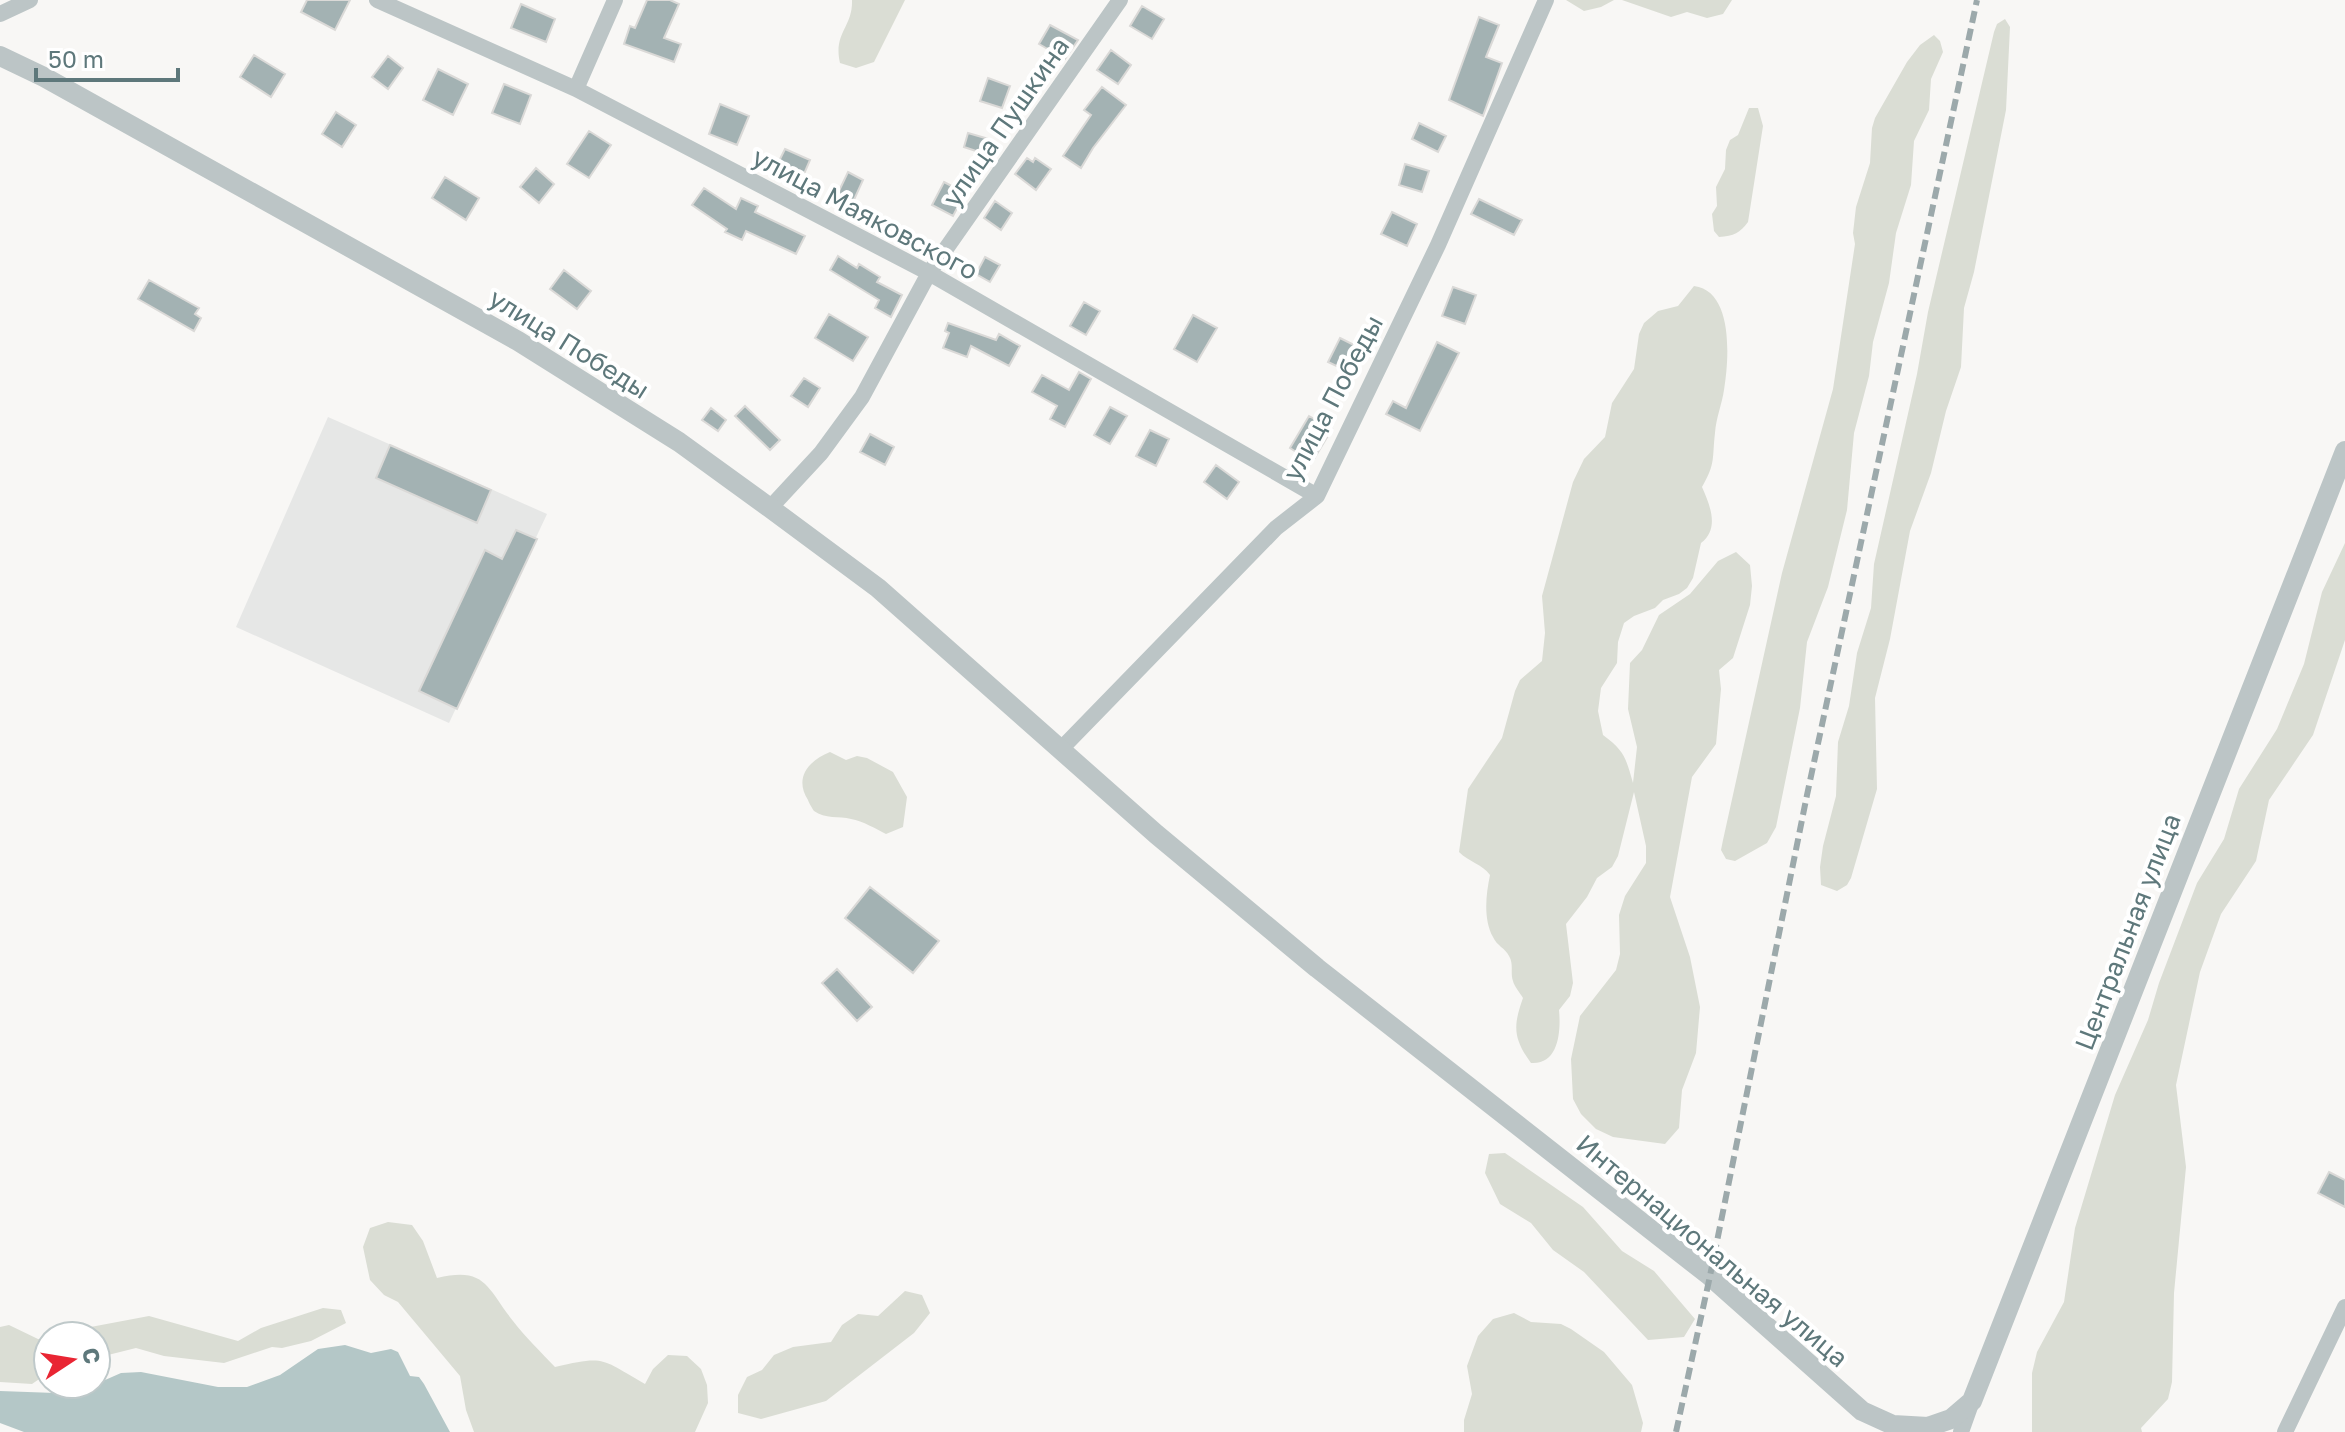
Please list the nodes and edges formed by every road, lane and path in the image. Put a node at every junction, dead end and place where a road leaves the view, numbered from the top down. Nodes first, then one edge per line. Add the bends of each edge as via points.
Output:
1 (30, 0) edge
2 (377, 0) edge
3 (615, 0) edge
4 (1120, 0) edge
5 (1546, 0) edge
6 (0, 14) edge
7 (0, 56) edge
8 (576, 89) junction
9 (929, 273) junction
10 (2345, 451) edge
11 (1317, 496) junction
12 (770, 508) junction
13 (1062, 748) junction
14 (1500, 1110) joint
15 (2345, 1307) edge
16 (1972, 1401) junction
17 (1862, 1411) junction
18 (1889, 1432) edge
19 (1961, 1432) edge
20 (2285, 1432) edge

1 - 6 street
2 - 8 street, улица Маяковского
3 - 8 street
4 - 9 street, улица Пушкина
5 - 11 street, улица Победы via 1438,245
7 - 12 street, улица Победы via 136,126 518,341 679,442
8 - 9 street, улица Маяковского
9 - 11 street, улица Маяковского
9 - 12 street, улица Пушкина via 862,397 821,453
10 - 16 street, Центральная улица
11 - 13 street, улица Победы via 1276,528
12 - 13 street, улица Победы via 878,588
13 - 14 street, улица Победы via 1317,968
14 - 17 street, Интернациональная улица via 1719,1284
15 - 20 street
16 - 17 street via 1951,1419 1928,1427 1893,1425
16 - 19 street, Центральная улица
17 - 18 street, Интернациональная улица

